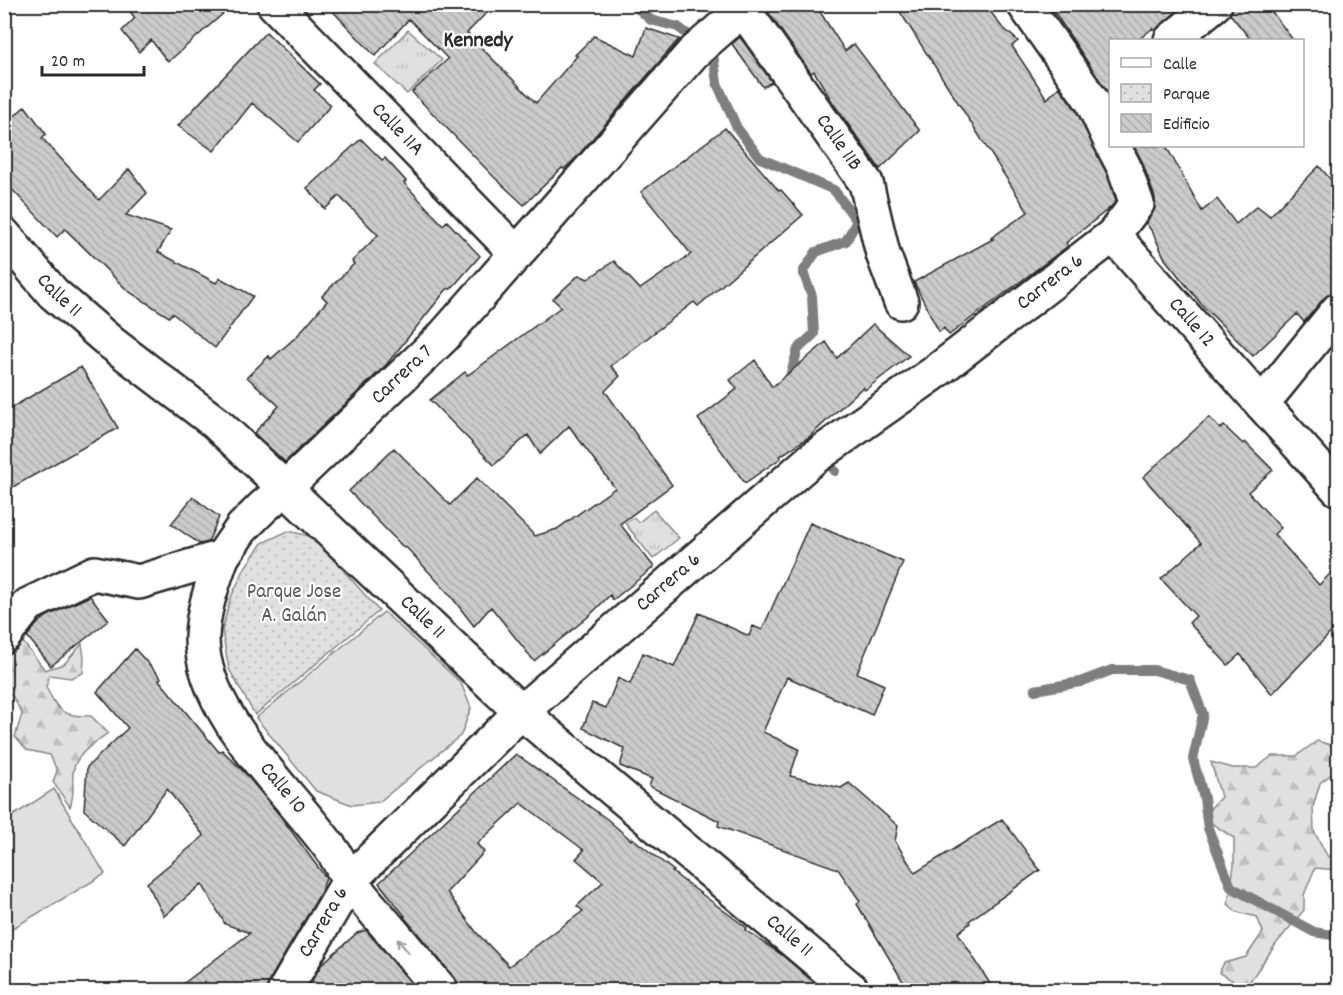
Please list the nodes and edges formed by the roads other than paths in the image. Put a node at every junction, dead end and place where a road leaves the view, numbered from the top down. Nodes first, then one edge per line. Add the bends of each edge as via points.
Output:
1 (274, 4) edge
2 (1024, 4) edge
3 (1215, 4) edge
4 (738, 12) edge
5 (1172, 39) edge
6 (1101, 94) edge
7 (1109, 135) edge
8 (1114, 147) edge
9 (4, 235) edge
10 (1113, 235) junction
11 (517, 254) junction
12 (901, 302) dead end
13 (1338, 310) edge
14 (1262, 404) junction
15 (285, 488) junction
16 (1338, 489) edge
17 (222, 557) junction
18 (4, 636) edge
19 (520, 712) junction
20 (349, 882) junction
21 (285, 990) edge
22 (441, 990) edge
23 (852, 990) edge

1 - 11 street, Calle 11A
2 - 6 street
3 - 5 street
4 - 11 street, Carrera 7 via 693,52
4 - 12 street, Calle 11B via 866,183 883,254
6 - 7 street
8 - 10 street via 1137,204
9 - 15 street, Calle 11 via 53,293 216,423
10 - 14 street, Calle 12
10 - 19 street, Carrera 6 via 933,374 820,453
11 - 15 street, Carrera 7 via 443,337
13 - 14 street
14 - 16 street, Calle 12
15 - 17 street, Carrera 7 via 242,528
15 - 19 street, Calle 11
17 - 18 street via 139,582 94,573 28,605
17 - 20 street, Calle 10 via 205,609 202,639 207,672 243,740 334,854
19 - 20 street, Carrera 6
19 - 23 street, Calle 11
20 - 21 street, Carrera 6
22 -> 20 street, Calle 10

